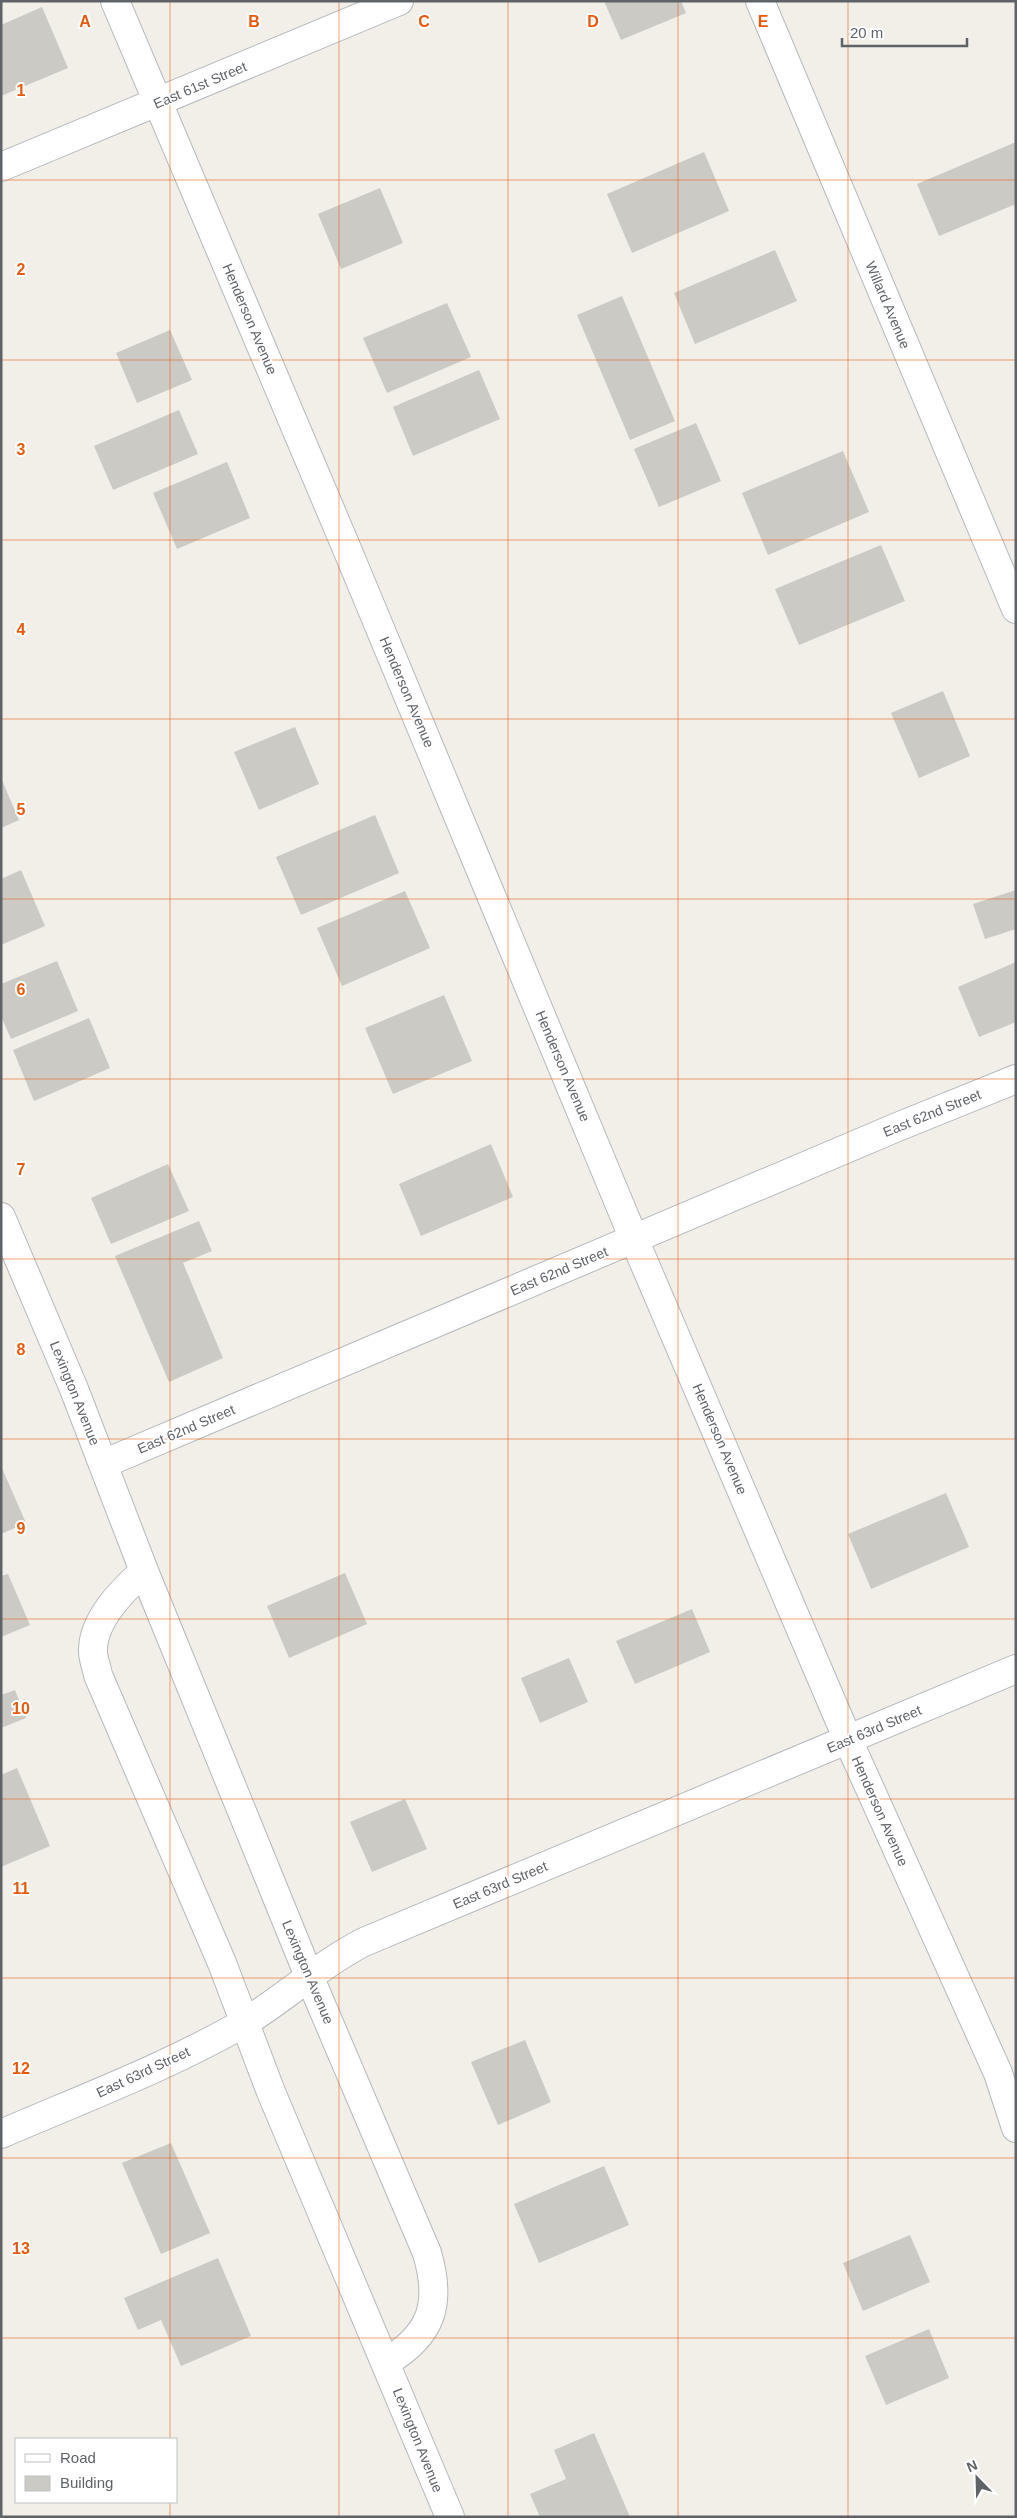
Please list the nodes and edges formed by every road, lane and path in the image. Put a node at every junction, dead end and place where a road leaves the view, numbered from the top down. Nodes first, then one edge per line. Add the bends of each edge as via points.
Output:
1 (115, 1) edge
2 (399, 1) edge
3 (760, 1) edge
4 (158, 102) junction
5 (1, 167) edge
6 (1016, 609) edge
7 (1016, 1079) edge
8 (1, 1217) edge
9 (634, 1239) junction
10 (103, 1464) junction
11 (144, 1571) junction
12 (1016, 1668) edge
13 (848, 1740) junction
14 (309, 1976) junction
15 (245, 2022) junction
16 (1016, 2128) edge
17 (1, 2134) edge
18 (386, 2362) junction
19 (450, 2517) edge

1 - 4 street, Henderson Avenue
2 - 4 street, East 61st Street
3 - 6 street, Willard Avenue
4 - 5 street, East 61st Street
4 - 9 street, Henderson Avenue
7 - 9 street, East 62nd Street
8 - 10 street, Lexington Avenue
9 - 10 street, East 62nd Street
9 - 13 street, Henderson Avenue
10 - 11 street, Lexington Avenue
11 - 14 street, Lexington Avenue
11 - 15 street, Lexington Avenue via 122,1591 98,1628 93,1652 98,1675
12 - 13 street, East 63rd Street
13 - 14 street, East 63rd Street via 364,1942
13 - 16 street, Henderson Avenue via 998,2073
14 - 15 street, East 63rd Street
14 - 18 street, Lexington Avenue via 427,2253 432,2272 434,2292 424,2330 408,2350
15 - 17 street, East 63rd Street via 118,2084
15 - 18 street, Lexington Avenue
18 - 19 street, Lexington Avenue

